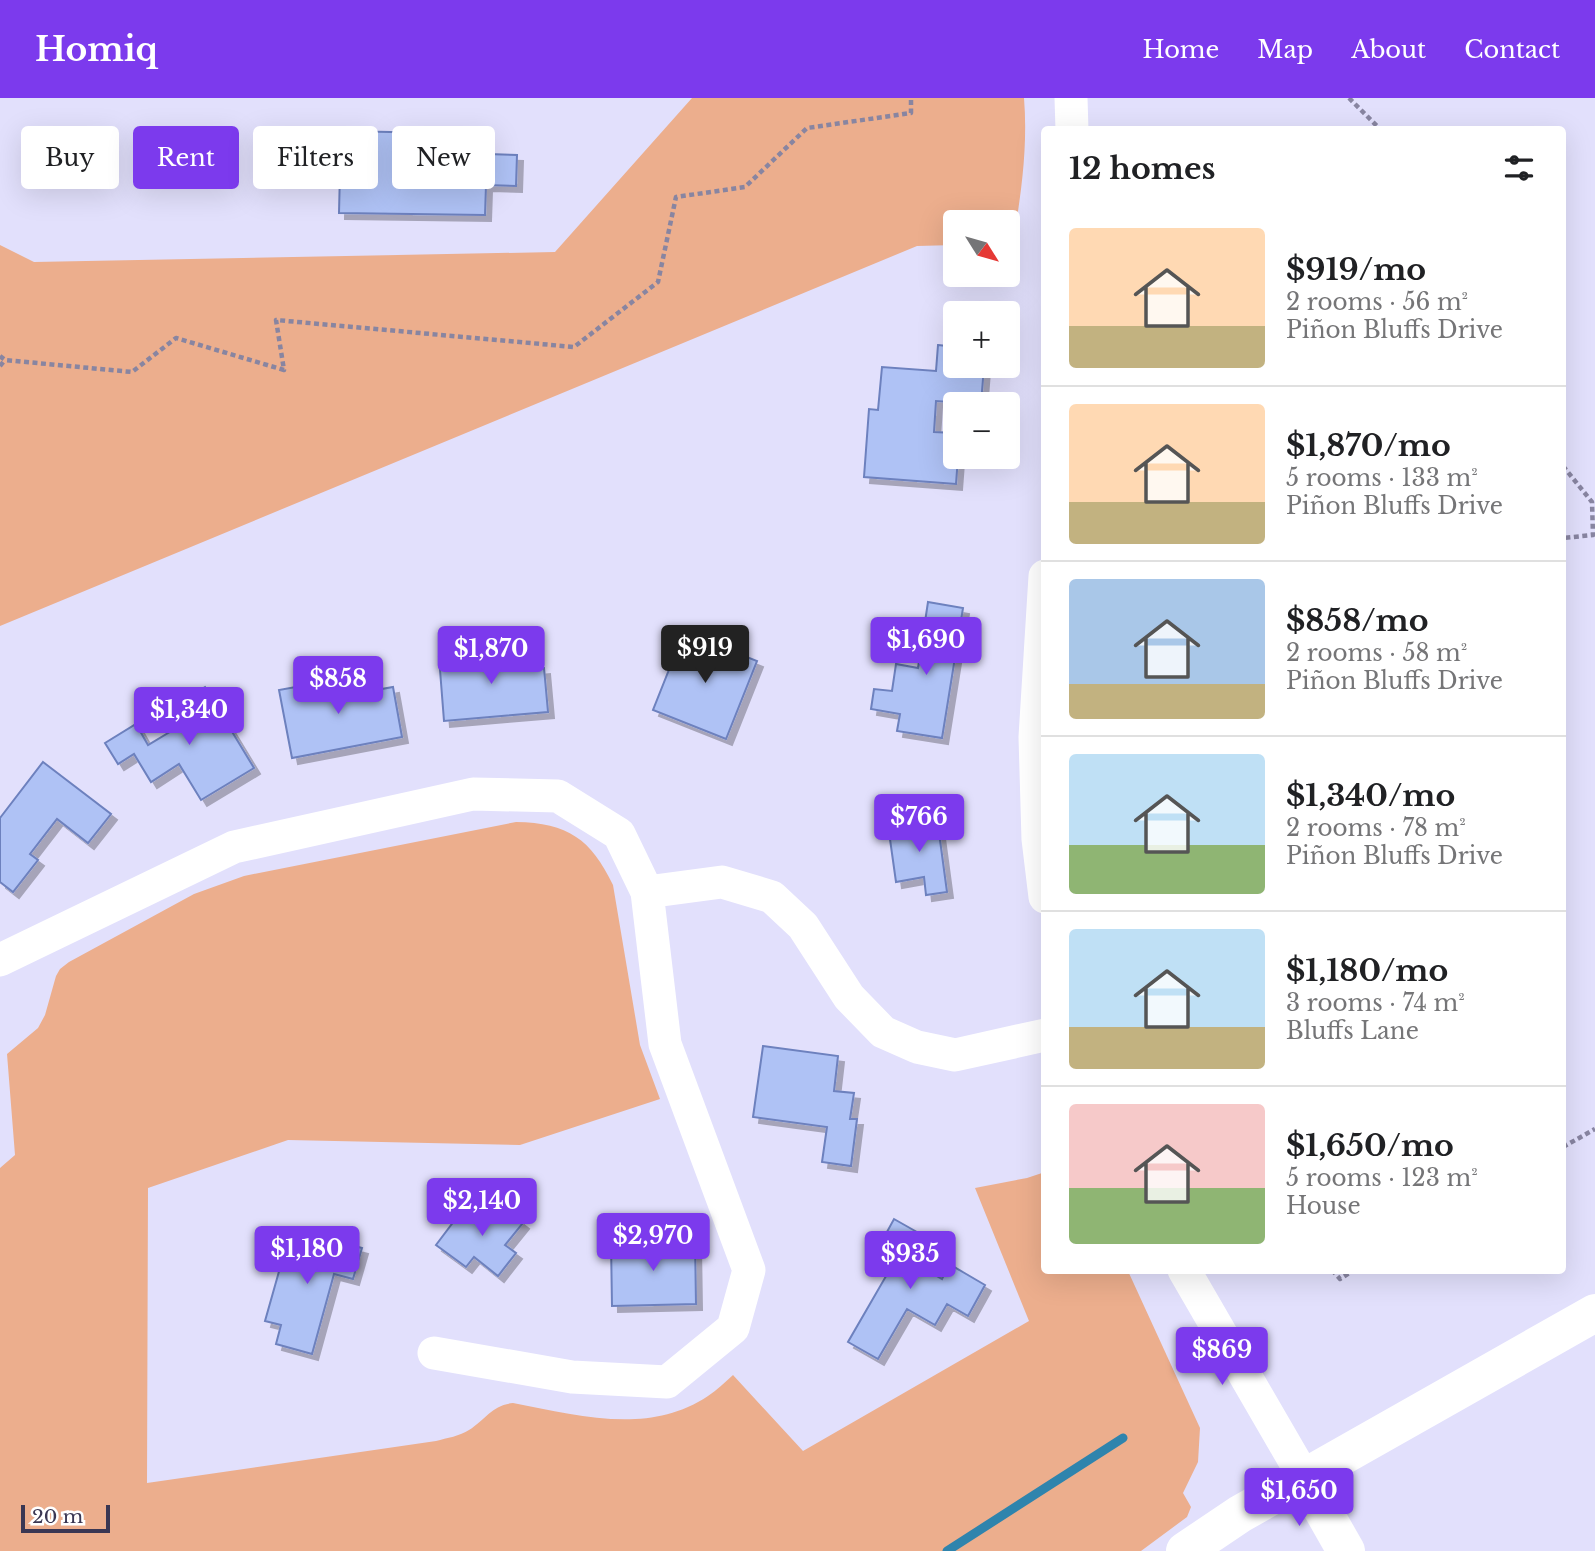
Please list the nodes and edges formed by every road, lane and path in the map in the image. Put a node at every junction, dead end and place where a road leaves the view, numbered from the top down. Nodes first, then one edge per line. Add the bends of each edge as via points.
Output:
1 (911, 98) edge
2 (1071, 98) edge
3 (1349, 98) edge
4 (1072, 126) edge
5 (1377, 126) edge
6 (3, 358) edge
7 (0, 366) edge
8 (1566, 470) edge
9 (1566, 538) edge
10 (1041, 640) edge
11 (1041, 864) edge
12 (647, 892) junction
13 (0, 960) edge
14 (1041, 1036) edge
15 (1595, 1129) edge
16 (1566, 1145) edge
17 (1186, 1274) edge
18 (1595, 1313) edge
19 (434, 1353) dead end
20 (1304, 1477) junction
21 (1185, 1551) edge
22 (1346, 1551) edge

1 - 6 path via 911,113 807,128 745,187 676,197 658,282 574,347 276,320 284,370 176,338 132,372
2 - 4 street
3 - 5 path
6 - 7 path
8 - 9 path via 1592,502 1592,535
10 - 11 street via 1035,737
12 - 13 street via 618,834 558,796 473,794 234,847
12 - 14 street via 722,882 772,897 803,926 849,997 883,1032 917,1047 955,1055
12 - 19 street via 665,1044 749,1270 733,1328 667,1382 572,1377
15 - 16 path
17 - 20 street
18 - 20 main road
20 - 21 main road
20 - 22 main road

